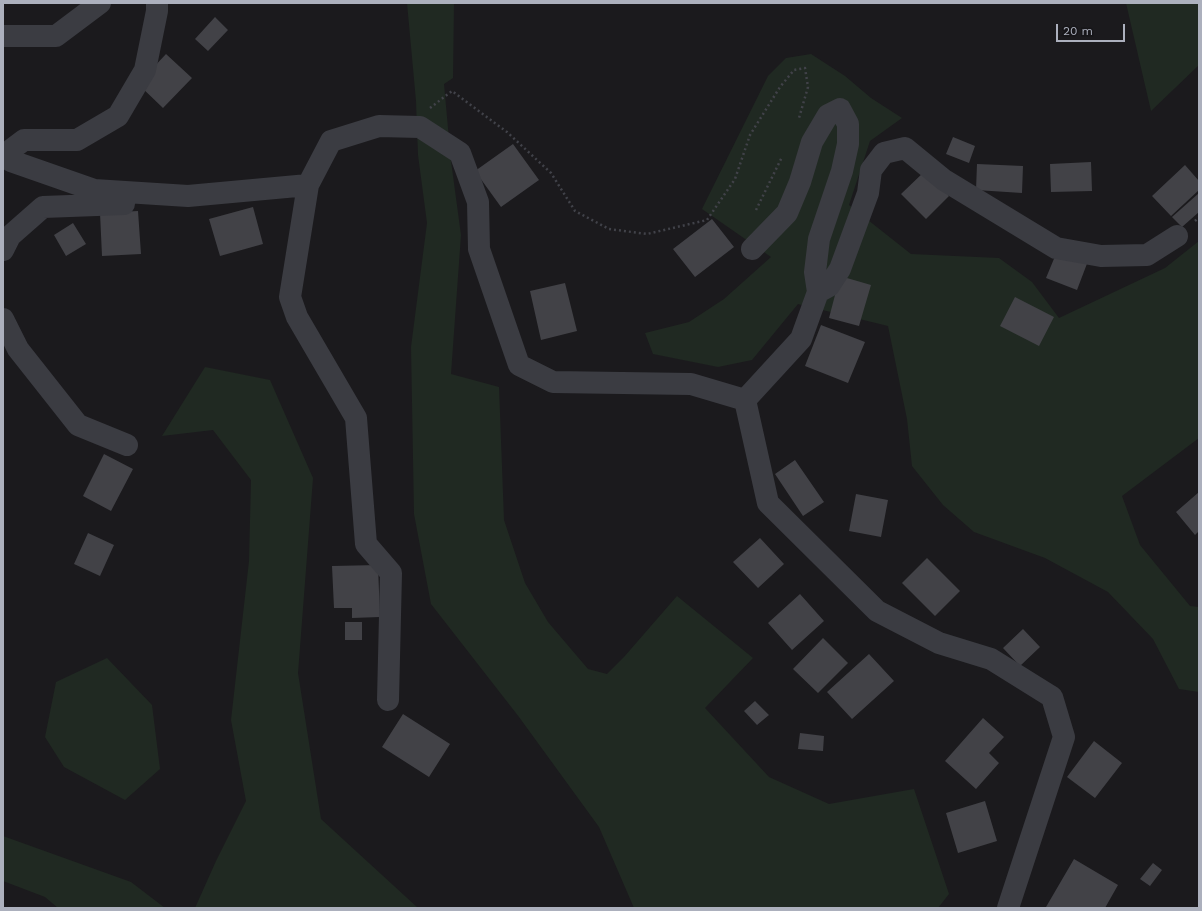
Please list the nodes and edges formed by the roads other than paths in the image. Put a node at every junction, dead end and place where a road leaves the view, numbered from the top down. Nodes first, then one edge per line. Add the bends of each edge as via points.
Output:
1 (100, 3) edge
2 (157, 3) edge
3 (3, 36) edge
4 (7, 164) edge
5 (308, 186) junction
6 (188, 196) junction
7 (1177, 236) dead end
8 (752, 249) dead end
9 (3, 250) edge
10 (818, 292) junction
11 (3, 319) edge
12 (745, 400) junction
13 (127, 445) dead end
14 (388, 700) dead end
15 (1008, 908) edge

1 - 3 street via 56,36
2 - 4 street via 145,70 118,116 77,140 24,140 12,149
4 - 6 street via 94,190
5 - 6 street
5 - 12 street via 331,141 379,126 420,127 460,153 478,202 479,249 519,365 553,382 691,384
5 - 14 street via 290,297 297,317 356,418 366,544 392,573
6 - 9 street via 167,203 43,207 10,236
7 - 10 street via 1147,255 1101,256 1056,248 944,180 905,148 884,153 871,170 868,193 840,269 829,286
8 - 10 street via 787,213 812,142 828,115 840,109 848,124 848,144 820,239 815,272
10 - 12 street via 801,339
11 - 13 street via 18,349 78,425
12 - 15 street via 768,503 876,610 939,643 991,660 1052,697 1064,737

